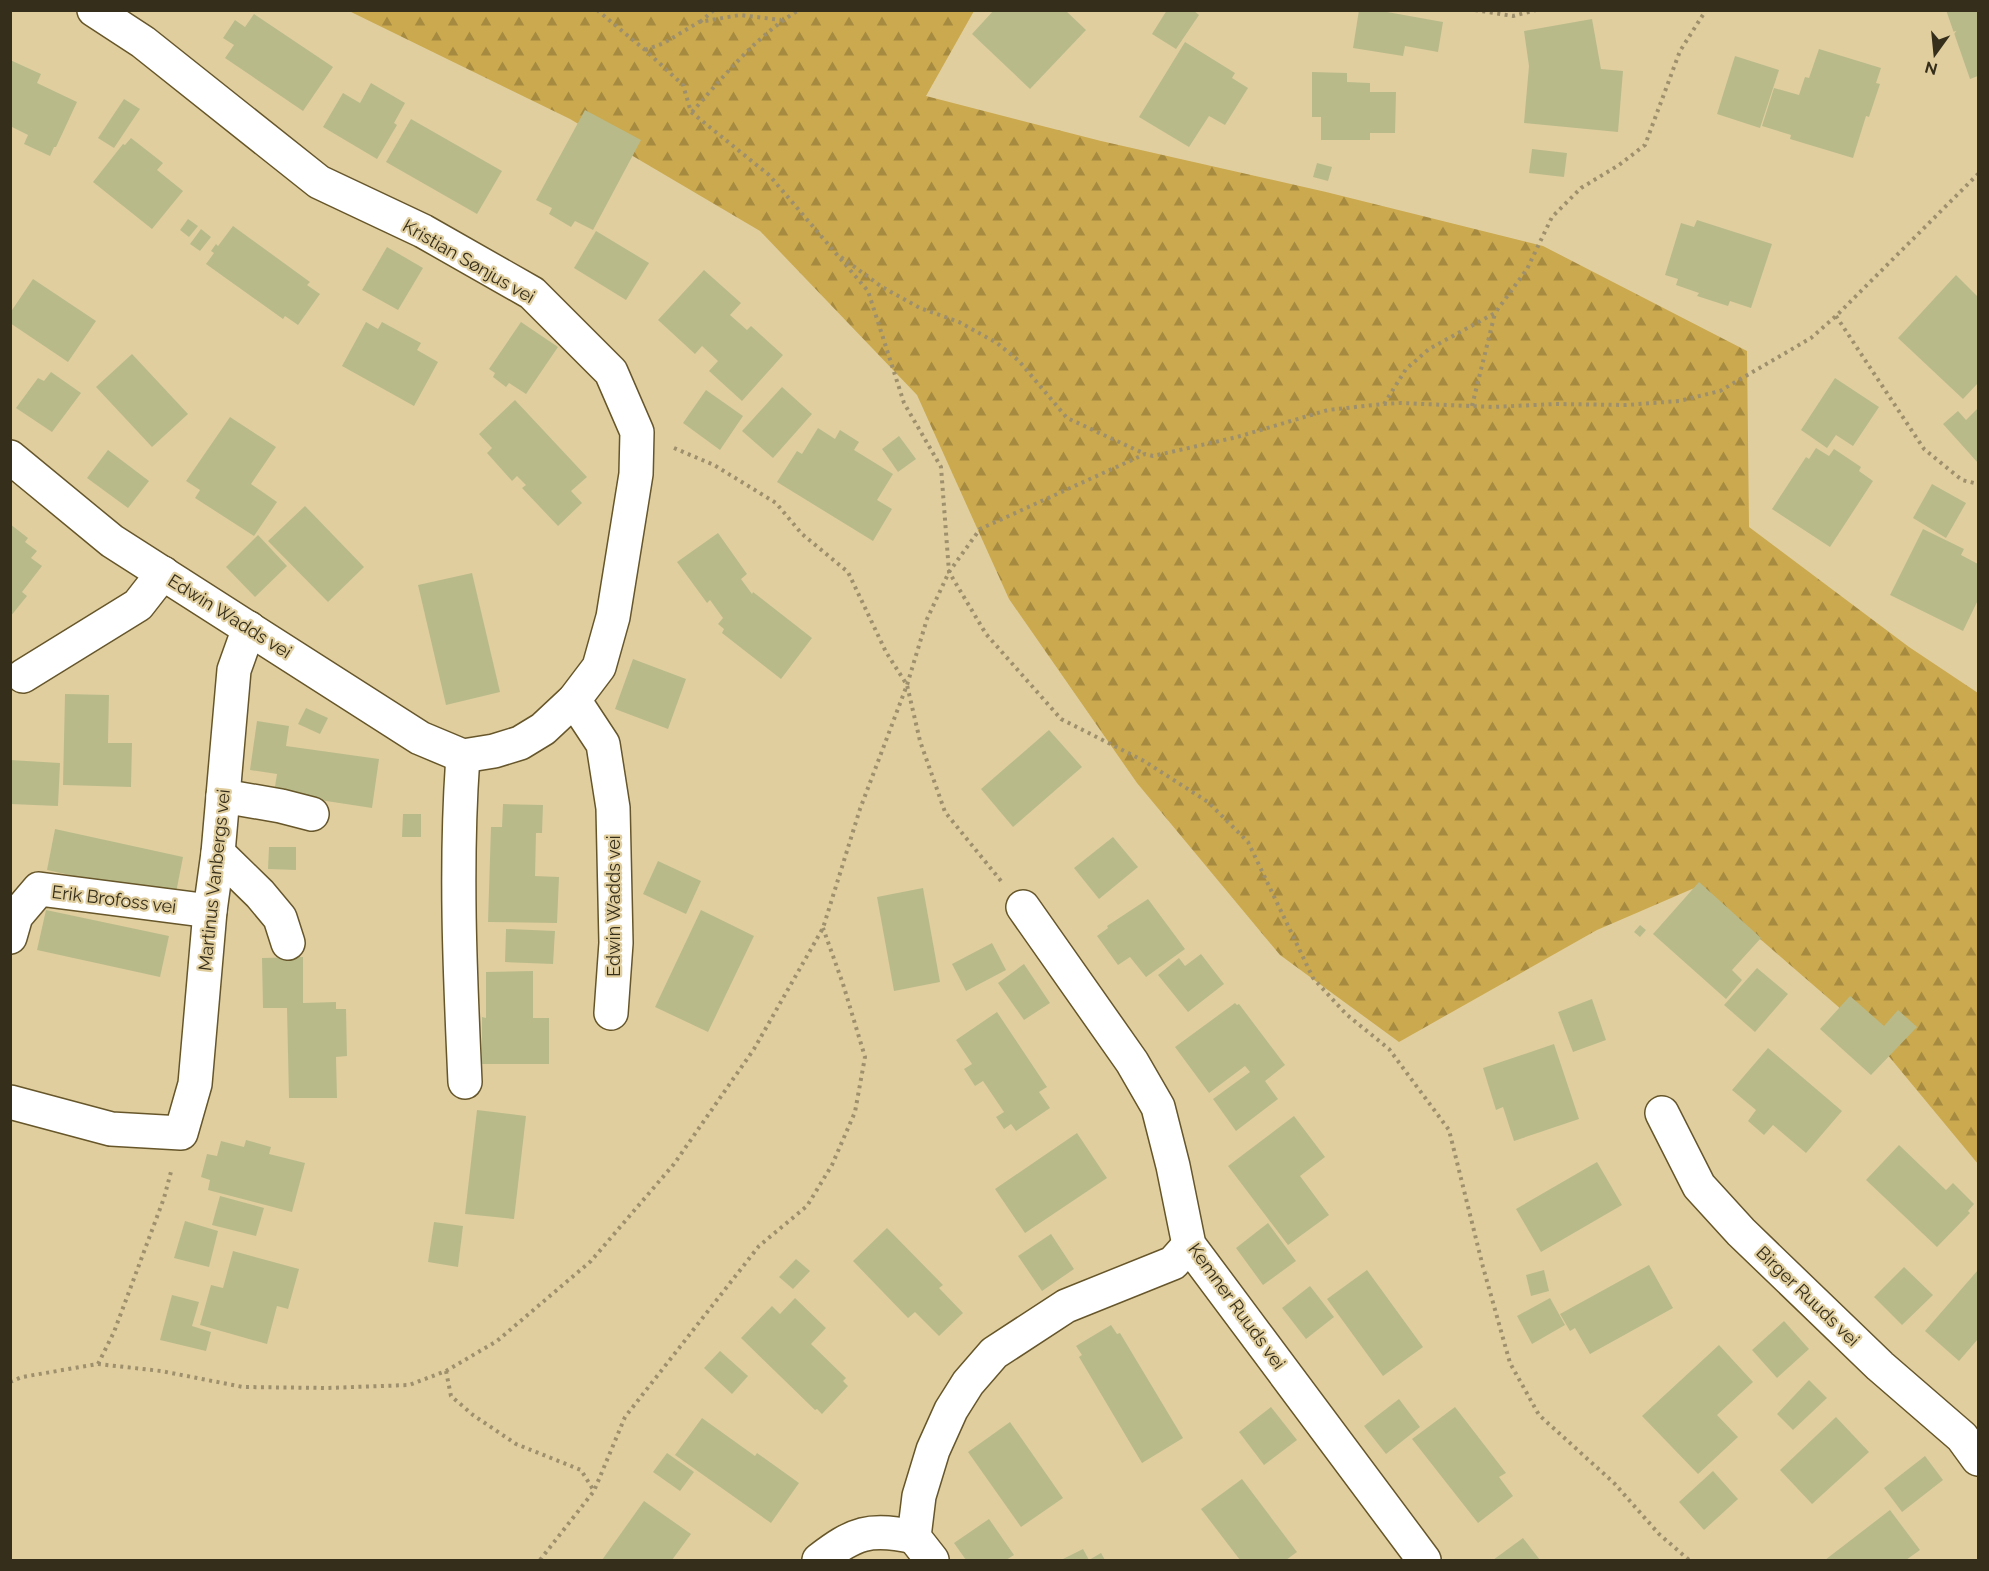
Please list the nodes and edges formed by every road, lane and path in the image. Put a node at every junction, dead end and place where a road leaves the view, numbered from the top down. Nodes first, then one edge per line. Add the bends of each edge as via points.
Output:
1 (93, 10) edge
2 (597, 10) edge
3 (714, 10) edge
4 (799, 10) edge
5 (1475, 10) edge
6 (1536, 10) edge
7 (1706, 10) edge
8 (782, 21) junction
9 (699, 22) junction
10 (645, 50) junction
11 (691, 112) junction
12 (1978, 174) edge
13 (834, 251) junction
14 (1496, 312) junction
15 (1836, 316) junction
16 (1383, 404) junction
17 (1472, 406) junction
18 (638, 432) junction
19 (1145, 454) junction
20 (10, 457) edge
21 (1978, 483) edge
22 (950, 572) junction
23 (163, 573) junction
24 (249, 628) junction
25 (23, 676) dead end
26 (907, 685) junction
27 (574, 700) junction
28 (463, 756) junction
29 (223, 796) junction
30 (312, 814) dead end
31 (218, 853) junction
32 (1023, 907) joint
33 (210, 911) junction
34 (823, 928) junction
35 (10, 938) edge
36 (288, 943) dead end
37 (611, 1013) dead end
38 (465, 1082) dead end
39 (10, 1102) edge
40 (1662, 1113) dead end
41 (181, 1133) junction
42 (1189, 1245) junction
43 (98, 1364) junction
44 (446, 1371) junction
45 (10, 1382) edge
46 (1978, 1459) edge
47 (594, 1491) junction
48 (923, 1549) edge
49 (540, 1560) edge
50 (819, 1560) edge
51 (1424, 1560) edge
52 (1689, 1560) edge

1 - 18 street, Kristian Sønjus vei via 143,42 320,182 423,231 532,293 611,372
2 - 10 path
3 - 9 path
4 - 8 path
5 - 6 path via 1513,16
7 - 14 path via 1680,51 1645,145 1581,188 1552,217 1527,269
8 - 9 path via 740,15
8 - 11 path
9 - 10 path
10 - 11 path via 683,85
11 - 13 path via 768,175
12 - 15 path
13 - 19 path via 882,287 997,343 1018,361 1067,418
13 - 22 path via 868,291 904,403 941,467
14 - 16 path via 1429,349 1406,369
14 - 17 path
15 - 17 path via 1811,338 1720,391 1679,401 1626,405
15 - 21 path via 1923,449 1962,480
16 - 17 path
16 - 19 path via 1328,410 1237,437 1153,456
18 - 26 path via 714,465 776,502 802,534 848,572 886,652
18 - 27 street, Kristian Sønjus vei via 636,474 613,617 598,667
19 - 22 path via 980,529
20 - 23 street, Edwin Wadds vei via 112,541
22 - 26 path via 927,618
22 - 52 path via 986,634 1061,719 1144,762 1208,802 1248,842 1314,978 1346,1014 1389,1048 1449,1130 1510,1363 1539,1415 1614,1483 1659,1534
23 - 24 street, Edwin Wadds vei
23 - 25 street via 138,604
24 - 28 street, Edwin Wadds vei via 420,738
24 - 29 street, Martinus Vanbergs vei via 234,669
26 - 32 path via 920,741 945,812
26 - 34 path via 860,809
27 - 28 street, Kristian Sønjus vei via 543,729 520,743
27 - 37 street, Edwin Wadds vei via 603,744 613,808 616,943
28 - 38 street via 460,950
29 - 30 street
29 - 31 street, Martinus Vanbergs vei
31 - 33 street, Martinus Vanbergs vei
31 - 36 street via 280,918
32 - 42 street, Kemner Ruuds vei via 1132,1062 1158,1107
33 - 35 street, Erik Brofoss vei via 39,890 16,916
33 - 41 street, Martinus Vanbergs vei via 195,1084
34 - 44 path via 754,1049 674,1164 591,1261 497,1341
34 - 47 path via 865,1057 855,1112 832,1165 807,1206 759,1246 625,1417
39 - 41 street via 111,1129
40 - 46 street, Birger Ruuds vei via 1699,1186 1727,1217 1880,1366 1962,1437
41 - 43 path via 164,1198 114,1332
42 - 48 street via 1173,1263 1066,1306 994,1353 951,1410 933,1450 915,1520
42 - 51 street, Kemner Ruuds vei
43 - 44 path via 243,1387 409,1385
43 - 45 path
44 - 47 path via 452,1396 473,1415 516,1444 581,1470
47 - 49 path
48 - 50 street via 890,1532 861,1534

